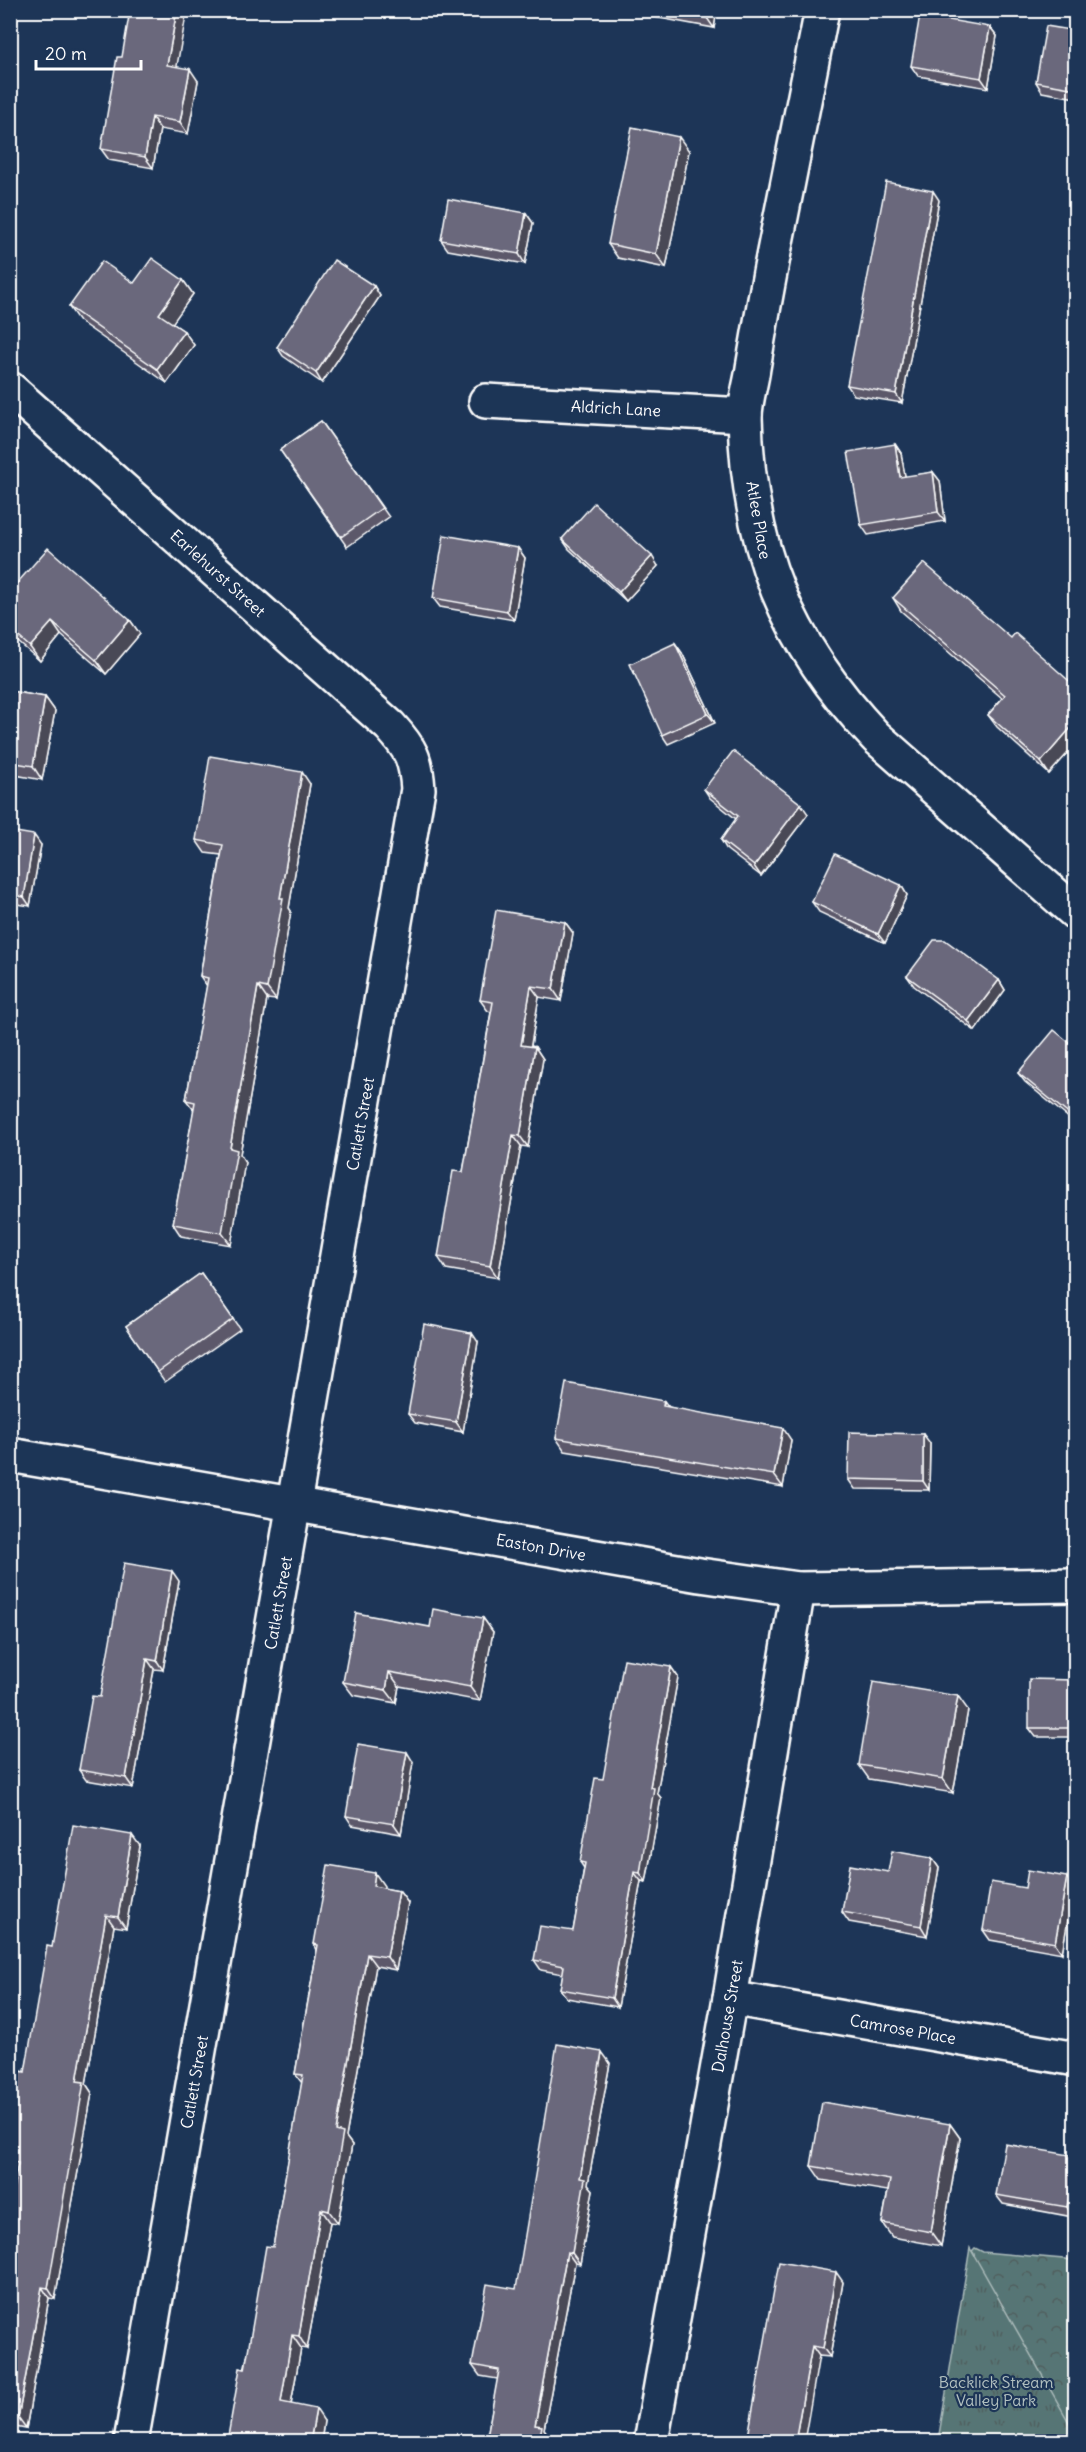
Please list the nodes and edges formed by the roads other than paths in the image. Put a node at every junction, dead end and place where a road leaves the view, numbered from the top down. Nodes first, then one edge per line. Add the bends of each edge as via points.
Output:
1 (822, 10) edge
2 (10, 389) edge
3 (486, 401) dead end
4 (745, 416) junction
5 (416, 764) joint
6 (1076, 913) edge
7 (10, 1455) edge
8 (295, 1504) junction
9 (1076, 1585) edge
10 (798, 1589) junction
11 (730, 1998) junction
12 (1076, 2059) edge
13 (131, 2442) edge
14 (651, 2442) edge

1 - 4 street, Atlee Place
2 - 5 street, Earlehurst Street via 390,726 408,745
3 - 4 street, Aldrich Lane
4 - 6 street, Atlee Place via 755,514 766,561 784,608 815,665 876,736
5 - 8 street, Catlett Street via 418,789
7 - 8 street, Easton Drive
8 - 10 street, Easton Drive
8 - 13 street, Catlett Street
9 - 10 street, Easton Drive
10 - 11 street, Dalhouse Street
11 - 12 street, Camrose Place
11 - 14 street, Dalhouse Street

